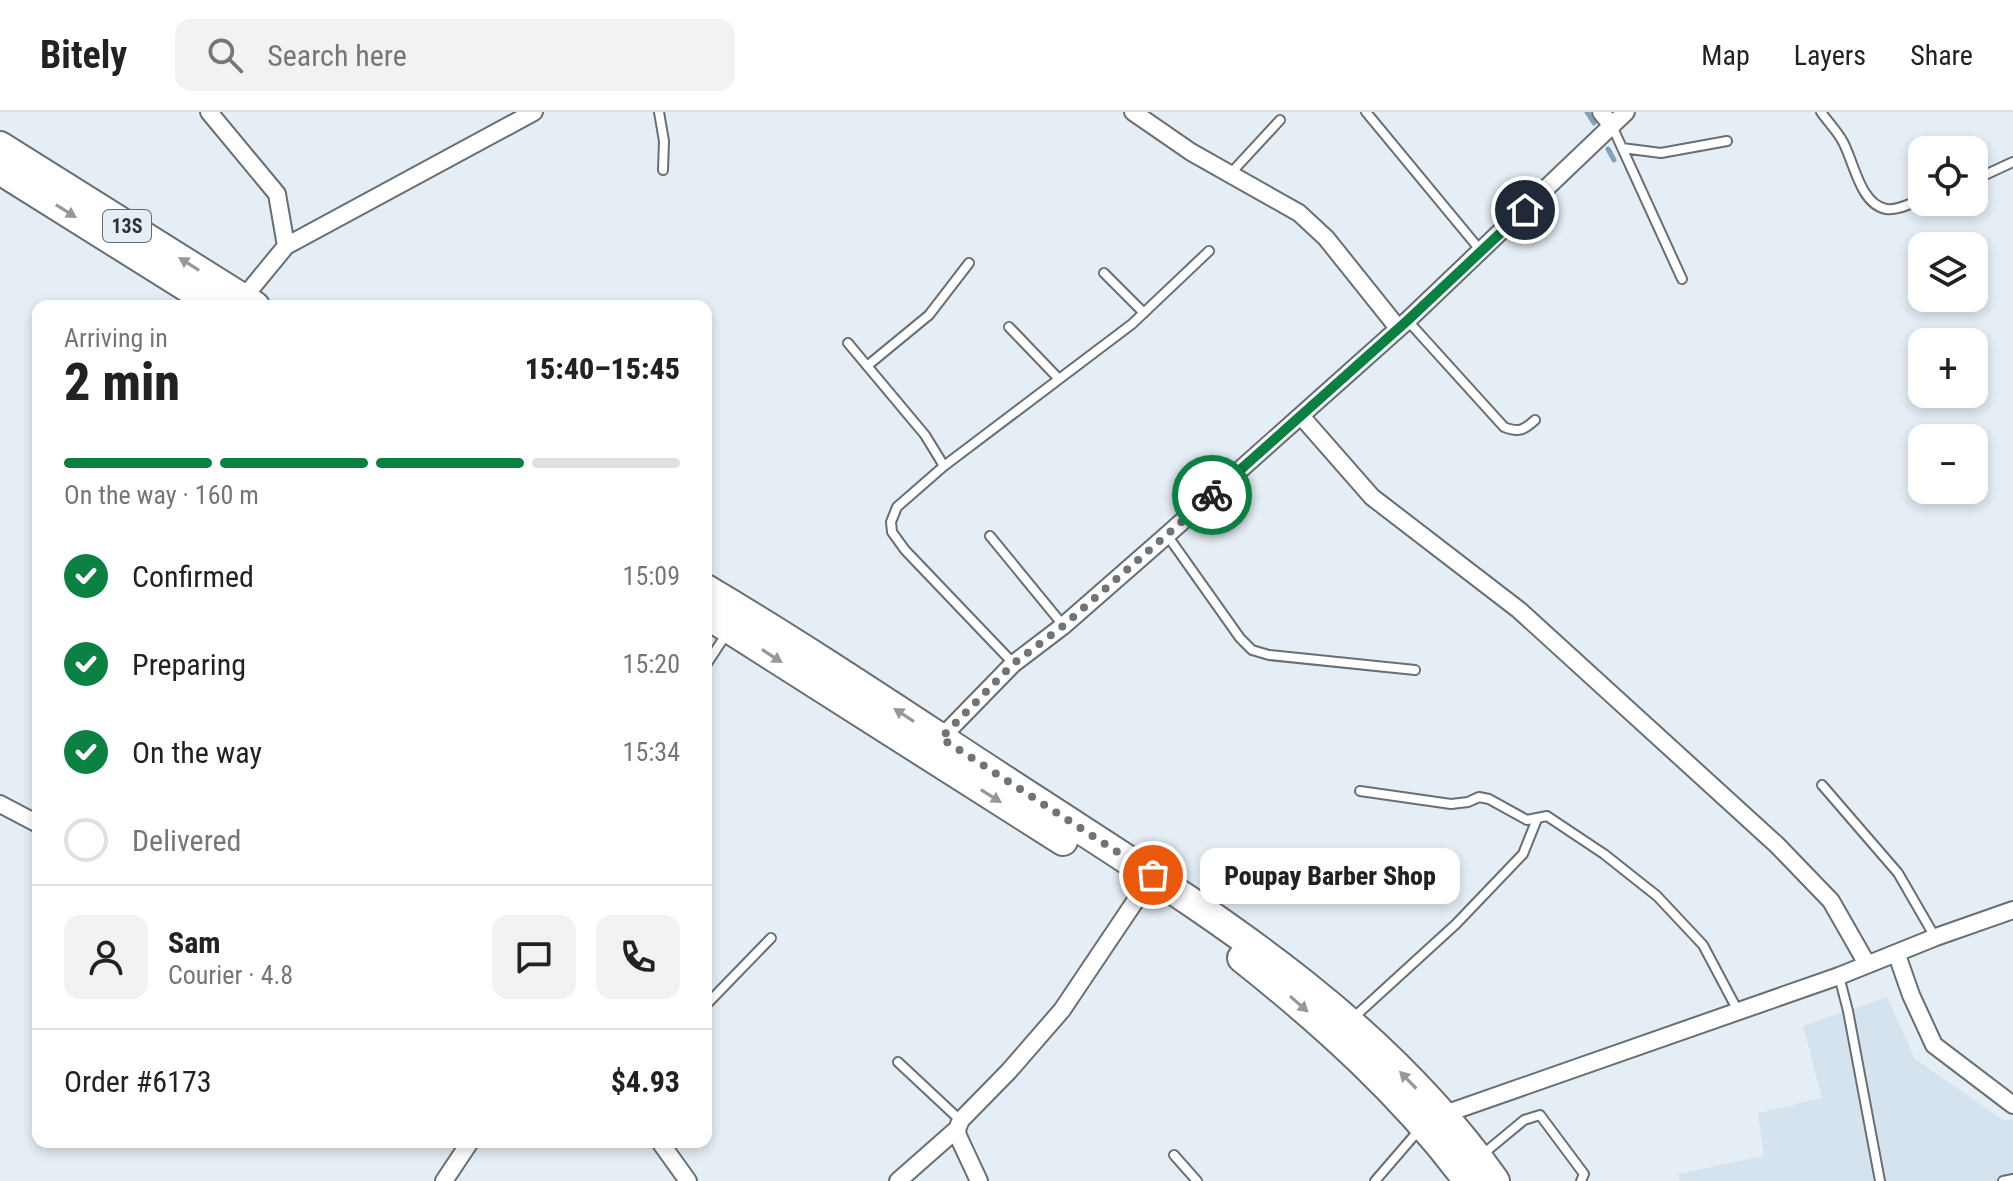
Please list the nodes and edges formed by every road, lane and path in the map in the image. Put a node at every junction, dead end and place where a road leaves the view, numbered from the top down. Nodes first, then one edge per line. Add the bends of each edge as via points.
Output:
1 (209, 112) edge
2 (534, 112) edge
3 (659, 112) edge
4 (1133, 112) edge
5 (1366, 112) edge
6 (1601, 112) edge
7 (1626, 112) edge
8 (1821, 112) edge
9 (1280, 120) dead end
10 (1612, 126) junction
11 (1727, 141) dead end
12 (0, 146) edge
13 (1622, 148) junction
14 (2013, 162) edge
15 (0, 170) edge
16 (663, 170) dead end
17 (1230, 174) junction
18 (1988, 174) edge
19 (1908, 204) edge
20 (286, 246) junction
21 (1209, 251) dead end
22 (1481, 252) junction
23 (969, 263) dead end
24 (1104, 273) dead end
25 (1682, 279) dead end
26 (231, 300) edge
27 (232, 300) edge
28 (241, 300) edge
29 (1144, 313) junction
30 (1403, 324) junction
31 (1009, 327) dead end
32 (848, 343) dead end
33 (867, 366) junction
34 (1059, 379) junction
35 (1301, 416) junction
36 (1535, 420) dead end
37 (944, 466) junction
38 (1167, 535) junction
39 (990, 536) dead end
40 (712, 593) edge
41 (718, 622) edge
42 (1063, 626) junction
43 (712, 644) edge
44 (1013, 664) junction
45 (1415, 670) dead end
46 (933, 747) junction
47 (1822, 785) dead end
48 (1360, 791) dead end
49 (0, 804) edge
50 (1537, 819) junction
51 (32, 821) edge
52 (1142, 891) junction
53 (2013, 910) edge
54 (1936, 937) junction
55 (771, 938) dead end
56 (1897, 955) junction
57 (1867, 964) junction
58 (1839, 976) junction
59 (712, 999) edge
60 (1738, 1011) junction
61 (1350, 1020) junction
62 (898, 1062) dead end
63 (2013, 1105) edge
64 (1432, 1120) junction
65 (959, 1125) junction
66 (466, 1148) edge
67 (664, 1148) edge
68 (1174, 1155) dead end
69 (1473, 1169) edge
70 (2013, 1179) edge
71 (444, 1181) edge
72 (688, 1181) edge
73 (898, 1181) edge
74 (979, 1181) edge
75 (1197, 1181) edge
76 (1375, 1181) edge
77 (1495, 1181) edge
78 (1581, 1181) edge
79 (1880, 1181) edge
80 (2003, 1181) edge

1 - 20 street via 277,194
2 - 20 street
3 - 16 lane
4 - 17 street
5 - 22 lane
6 - 10 street
7 - 10 street
8 - 19 lane via 1843,141 1875,205 1896,209
9 - 17 lane
10 - 13 lane
10 - 22 street
11 - 13 lane via 1661,153
27 -> 12 highway, 13S
13 - 25 lane
14 - 18 lane
15 -> 26 highway, 13S
17 - 30 street via 1299,213
20 - 28 street
21 - 29 lane
22 - 30 street
23 - 33 lane via 929,315
24 - 29 lane
29 - 34 lane
30 - 35 street
30 - 36 lane via 1504,427 1524,430
31 - 34 lane
32 - 33 lane
33 - 37 lane
34 - 37 lane
35 - 38 street
35 - 57 street via 1372,497 1519,610 1777,845 1831,901
37 - 44 lane via 897,507 892,532
38 - 42 street
38 - 45 lane via 1252,650
39 - 42 lane
46 -> 40 highway
41 - 43 lane
41 -> 46 highway
42 - 44 street
44 - 46 street
46 -> 52 highway
46 - 61 highway via 1213,915
47 - 54 lane via 1898,873
48 - 50 lane via 1451,804 1479,797 1527,820
49 - 51 street
50 - 60 lane via 1547,816 1657,896 1703,945
50 - 61 lane via 1523,854 1456,924
52 -> 64 highway via 1278,987
52 - 65 street via 1062,1010
53 - 54 street
54 - 56 street
55 - 59 lane
56 - 57 street
56 - 63 street via 1934,1045
57 - 58 street
58 - 60 street
58 - 79 lane
60 - 64 street
64 -> 61 highway
62 - 65 lane
64 - 69 highway
64 - 76 lane
65 - 73 street
65 - 74 street via 958,1136
66 - 71 street
67 - 72 street
68 - 75 lane
69 - 77 highway
69 - 78 lane via 1524,1120 1540,1115 1584,1174
70 - 80 lane

